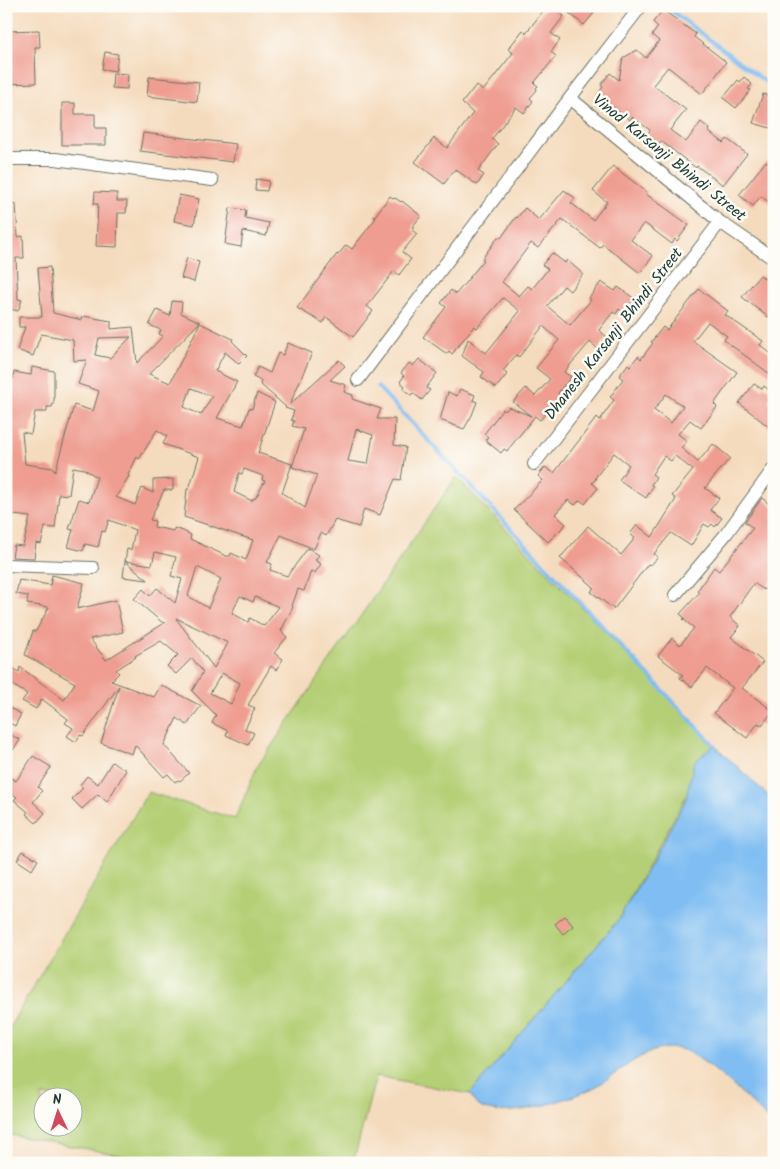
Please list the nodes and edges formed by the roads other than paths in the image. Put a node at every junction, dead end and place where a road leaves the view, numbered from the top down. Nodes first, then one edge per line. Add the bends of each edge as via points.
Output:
1 (641, 6) edge
2 (570, 98) junction
3 (6, 160) edge
4 (212, 180) dead end
5 (720, 222) junction
6 (774, 259) edge
7 (358, 380) dead end
8 (534, 464) dead end
9 (774, 468) edge
10 (6, 565) edge
11 (93, 568) dead end
12 (675, 596) dead end

1 - 2 street
2 - 5 street, Vinod Karsanji Bhindi Street
2 - 7 street
3 - 4 street via 55,159
5 - 6 street, Vinod Karsanji Bhindi Street
5 - 8 street, Dhanesh Karsanji Bhindi Street
9 - 12 street
10 - 11 street

